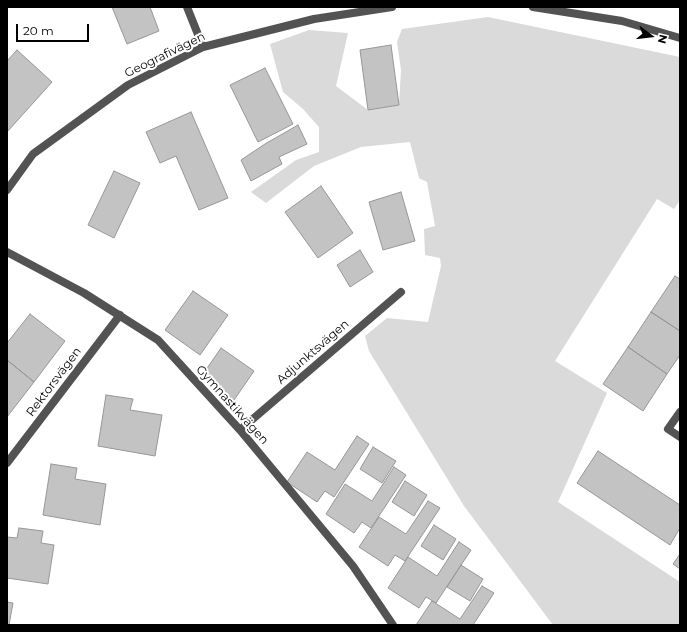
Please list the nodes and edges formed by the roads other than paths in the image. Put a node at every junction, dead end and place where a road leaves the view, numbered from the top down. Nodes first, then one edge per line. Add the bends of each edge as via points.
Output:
1 (187, 7) edge
2 (392, 7) edge
3 (533, 7) edge
4 (680, 38) edge
5 (203, 47) junction
6 (7, 190) edge
7 (7, 252) edge
8 (401, 292) dead end
9 (120, 315) junction
10 (680, 412) edge
11 (240, 430) junction
12 (680, 437) edge
13 (7, 462) edge
14 (393, 625) edge

1 - 5 street
2 - 5 street, Geografivägen via 314,19
3 - 4 street via 622,21
5 - 6 street, Geografivägen via 128,85 33,154
7 - 9 street, Gymnastikvägen
8 - 11 street, Adjunktsvägen
9 - 11 street, Gymnastikvägen via 158,340
9 - 13 street, Rektorsvägen
10 - 12 street via 668,429
11 - 14 street, Gymnastikvägen via 353,566

